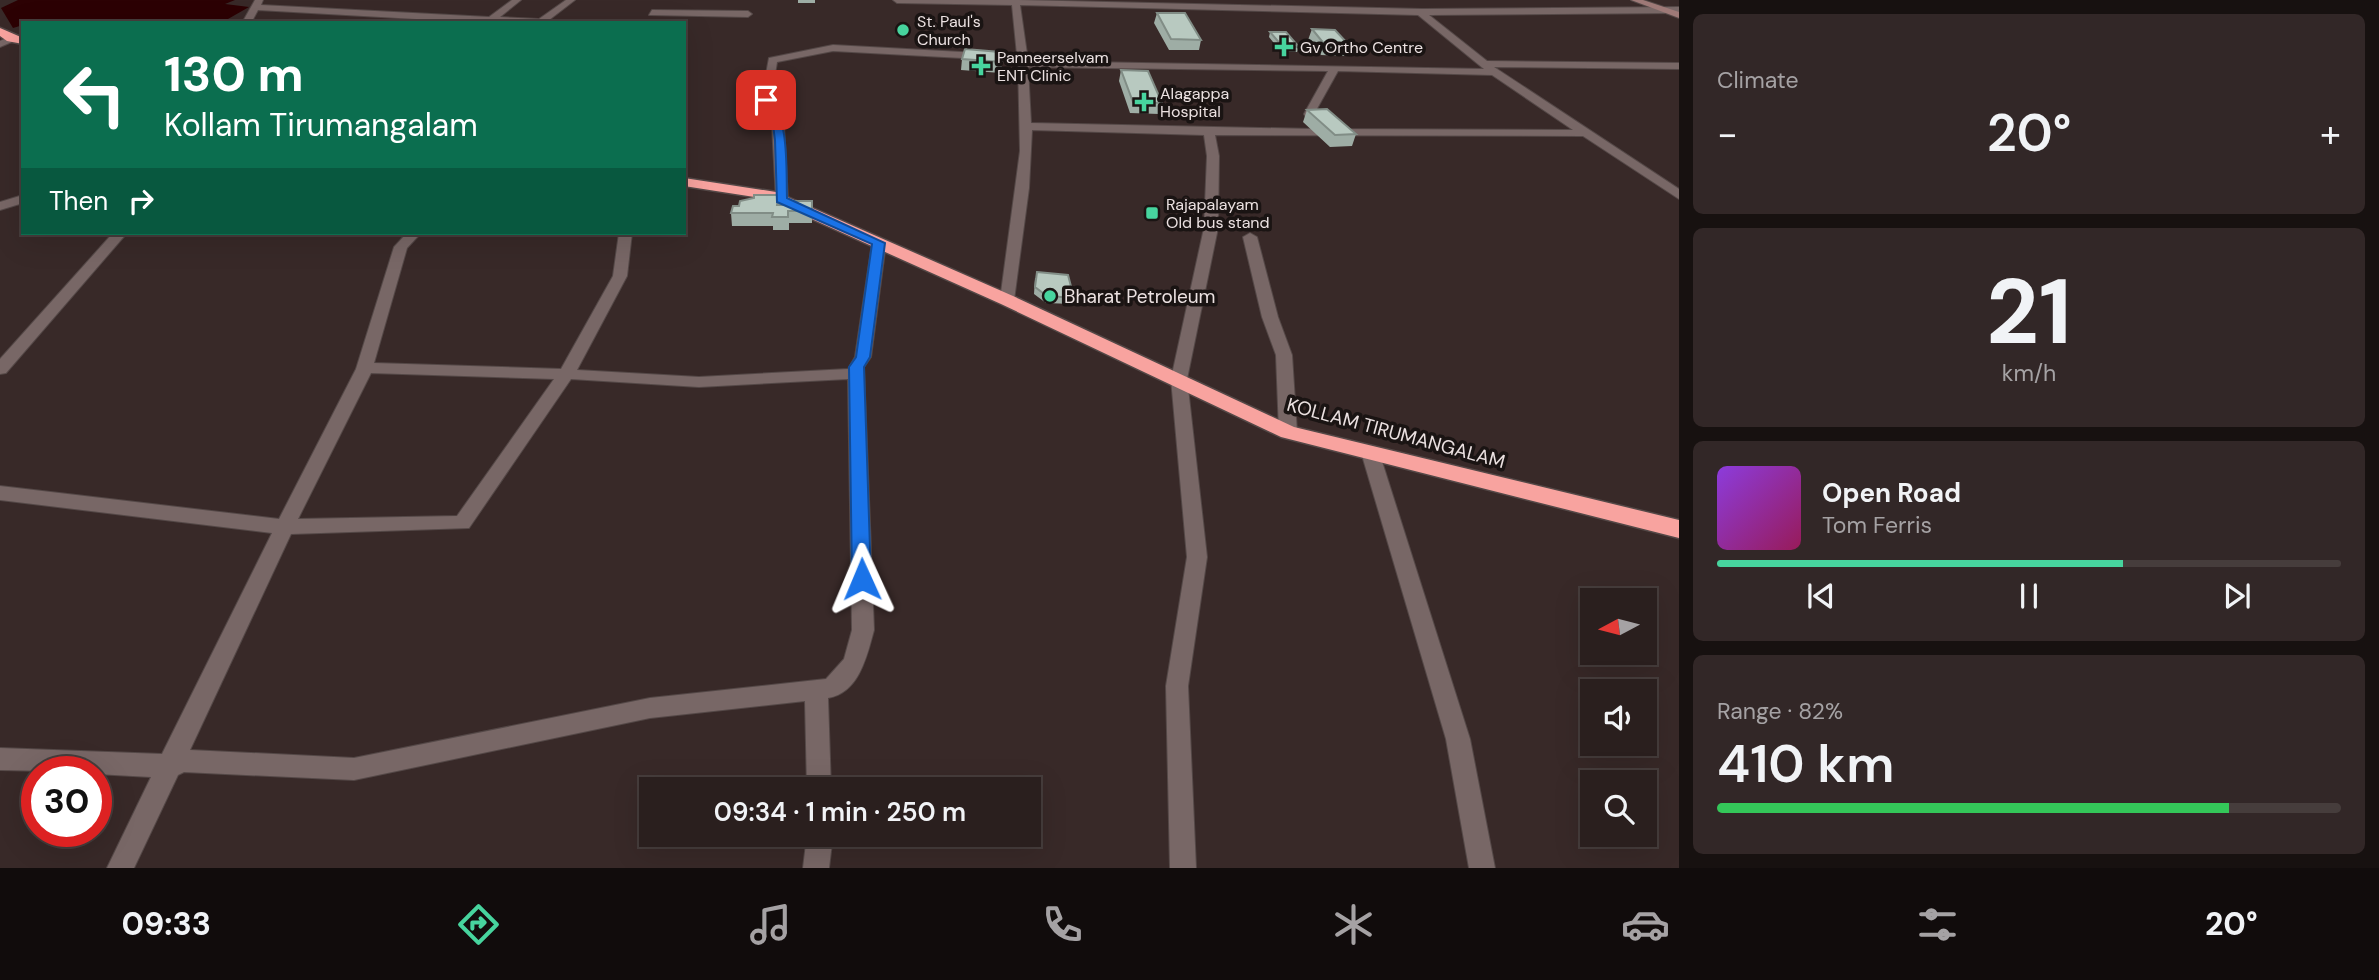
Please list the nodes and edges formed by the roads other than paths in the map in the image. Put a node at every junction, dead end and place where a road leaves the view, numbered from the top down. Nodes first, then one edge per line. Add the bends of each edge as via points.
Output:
1 (517, 0) edge
2 (571, 0) edge
3 (657, 0) edge
4 (897, 0) edge
5 (1402, 0) edge
6 (1635, 0) edge
7 (1016, 1) edge
8 (1129, 3) edge
9 (258, 4) edge
10 (1238, 4) edge
11 (1666, 10) junction
12 (1421, 12) junction
13 (652, 13) junction
14 (1679, 13) edge
15 (748, 14) dead end
16 (247, 21) edge
17 (488, 21) edge
18 (542, 21) joint
19 (644, 21) edge
20 (0, 32) edge
21 (11, 41) edge
22 (1022, 61) junction
23 (1484, 64) junction
24 (1679, 66) edge
25 (1334, 69) junction
26 (1494, 72) junction
27 (1026, 126) junction
28 (1209, 131) junction
29 (1320, 132) junction
30 (1586, 133) junction
31 (686, 183) edge
32 (1679, 195) edge
33 (21, 200) edge
34 (782, 200) junction
35 (0, 206) edge
36 (118, 235) edge
37 (412, 235) edge
38 (626, 235) edge
39 (1250, 237) dead end
40 (879, 243) junction
41 (1007, 300) junction
42 (0, 369) edge
43 (363, 374) junction
44 (566, 374) junction
45 (856, 374) junction
46 (1179, 379) junction
47 (1289, 432) junction
48 (1370, 452) junction
49 (0, 493) edge
50 (285, 527) junction
51 (1679, 529) edge
52 (816, 691) junction
53 (0, 759) edge
54 (170, 766) junction
55 (818, 777) edge
56 (819, 847) edge
57 (120, 868) edge
58 (816, 868) edge
59 (1183, 868) edge
60 (1482, 868) edge

1 - 17 street
2 - 18 street
3 - 13 street
4 - 7 street
5 - 12 street
6 - 11 street
7 - 8 street
7 - 22 street
8 - 10 street
9 - 16 street
9 - 17 street
10 - 12 street
11 - 12 street
11 - 14 street
12 - 23 street
13 - 15 street
13 - 19 street
17 - 18 street
20 - 21 highway
22 - 25 street
22 - 27 street
22 - 34 street via 833,48 772,60 766,100 778,125
23 - 24 street
23 - 26 street
25 - 26 street
25 - 29 street via 1309,114
26 - 30 street
27 - 28 street
27 - 41 street
28 - 29 street
28 - 46 street via 1211,228
29 - 30 street
30 - 32 street
31 - 34 highway, KOLLAM TIRUMANGALAM
33 - 35 street
34 - 40 highway, KOLLAM TIRUMANGALAM
36 - 42 street
37 - 43 street via 401,247
38 - 44 street via 620,276
39 - 47 street via 1284,355
40 - 41 highway, KOLLAM TIRUMANGALAM
40 - 45 street via 863,357
41 - 46 highway, KOLLAM TIRUMANGALAM
43 - 44 street via 365,368
43 - 50 street
44 - 45 street via 699,382
44 - 50 street via 462,523
45 - 52 street via 863,630 854,664 832,688
46 - 47 highway, KOLLAM TIRUMANGALAM
46 - 59 street via 1197,557 1177,686
47 - 48 highway, KOLLAM TIRUMANGALAM
48 - 51 highway, KOLLAM TIRUMANGALAM
48 - 60 street via 1458,739
49 - 50 street
50 - 54 street
52 - 54 street via 650,708 354,769 184,761
52 - 55 street
53 - 54 street
54 - 57 street
56 - 58 street

